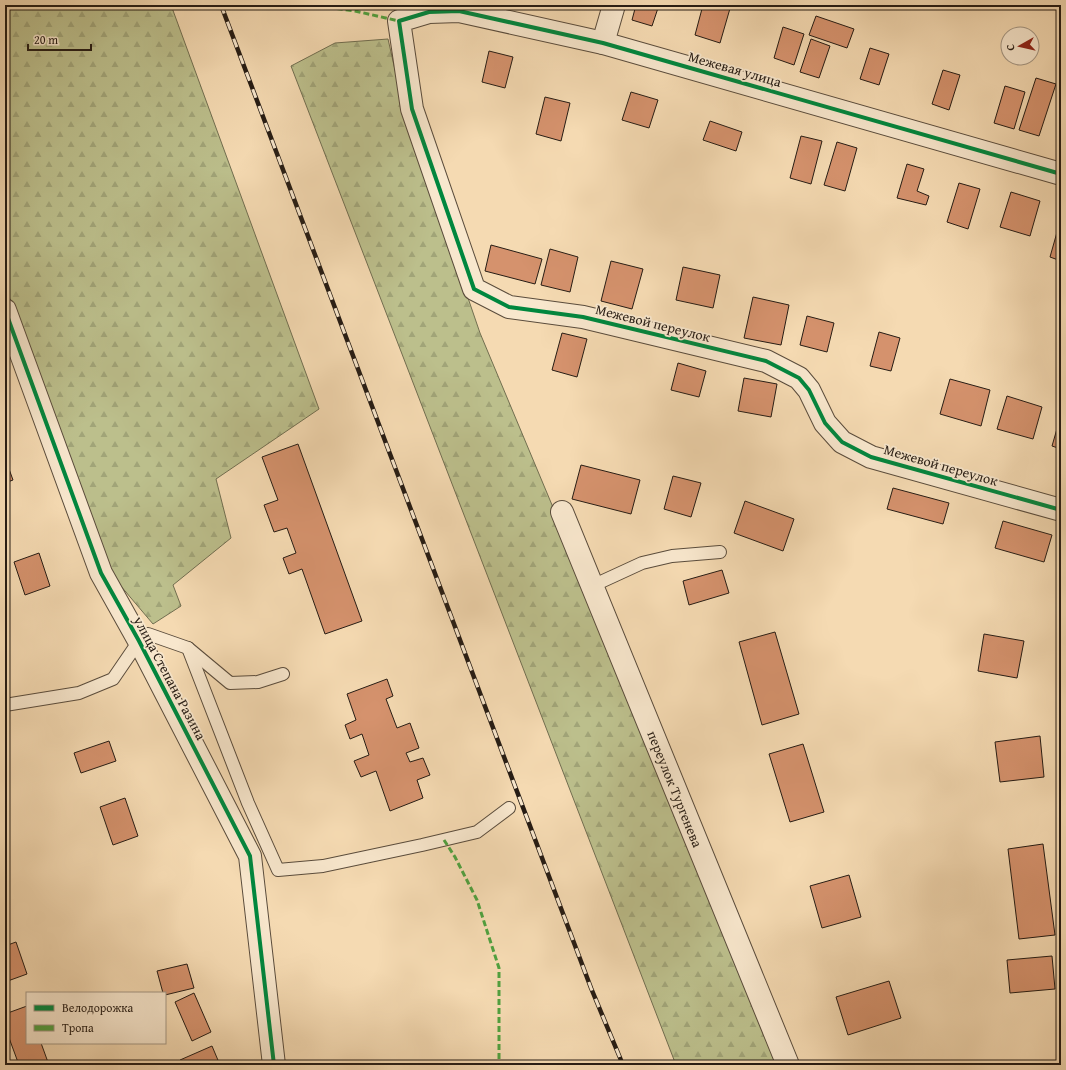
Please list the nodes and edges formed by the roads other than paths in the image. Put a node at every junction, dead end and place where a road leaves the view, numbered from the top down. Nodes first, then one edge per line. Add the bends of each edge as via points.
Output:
1 (614, 5) edge
2 (399, 21) joint
3 (603, 43) junction
4 (1061, 174) edge
5 (5, 310) edge
6 (1061, 510) edge
7 (562, 512) dead end
8 (720, 552) dead end
9 (592, 586) junction
10 (139, 641) junction
11 (188, 648) junction
12 (283, 674) dead end
13 (5, 705) edge
14 (509, 808) dead end
15 (274, 1065) edge
16 (788, 1065) edge

1 - 3 street
2 - 3 street, Межевая улица via 428,12 459,10
2 - 6 street, Межевой переулок via 412,109 474,289 509,307 583,317 766,362 799,378 809,390 825,423 842,442 871,457
3 - 4 street, Межевая улица
5 - 10 street, улица Степана Разина via 101,573
7 - 9 street, переулок Тургенева
8 - 9 lane via 672,556 642,563
9 - 16 street, переулок Тургенева
10 - 11 lane via 148,634
10 - 13 lane via 113,678 79,693
10 - 15 street, улица Степана Разина via 250,856
11 - 12 lane via 230,683 258,682
11 - 14 lane via 248,803 278,870 323,866 477,832

